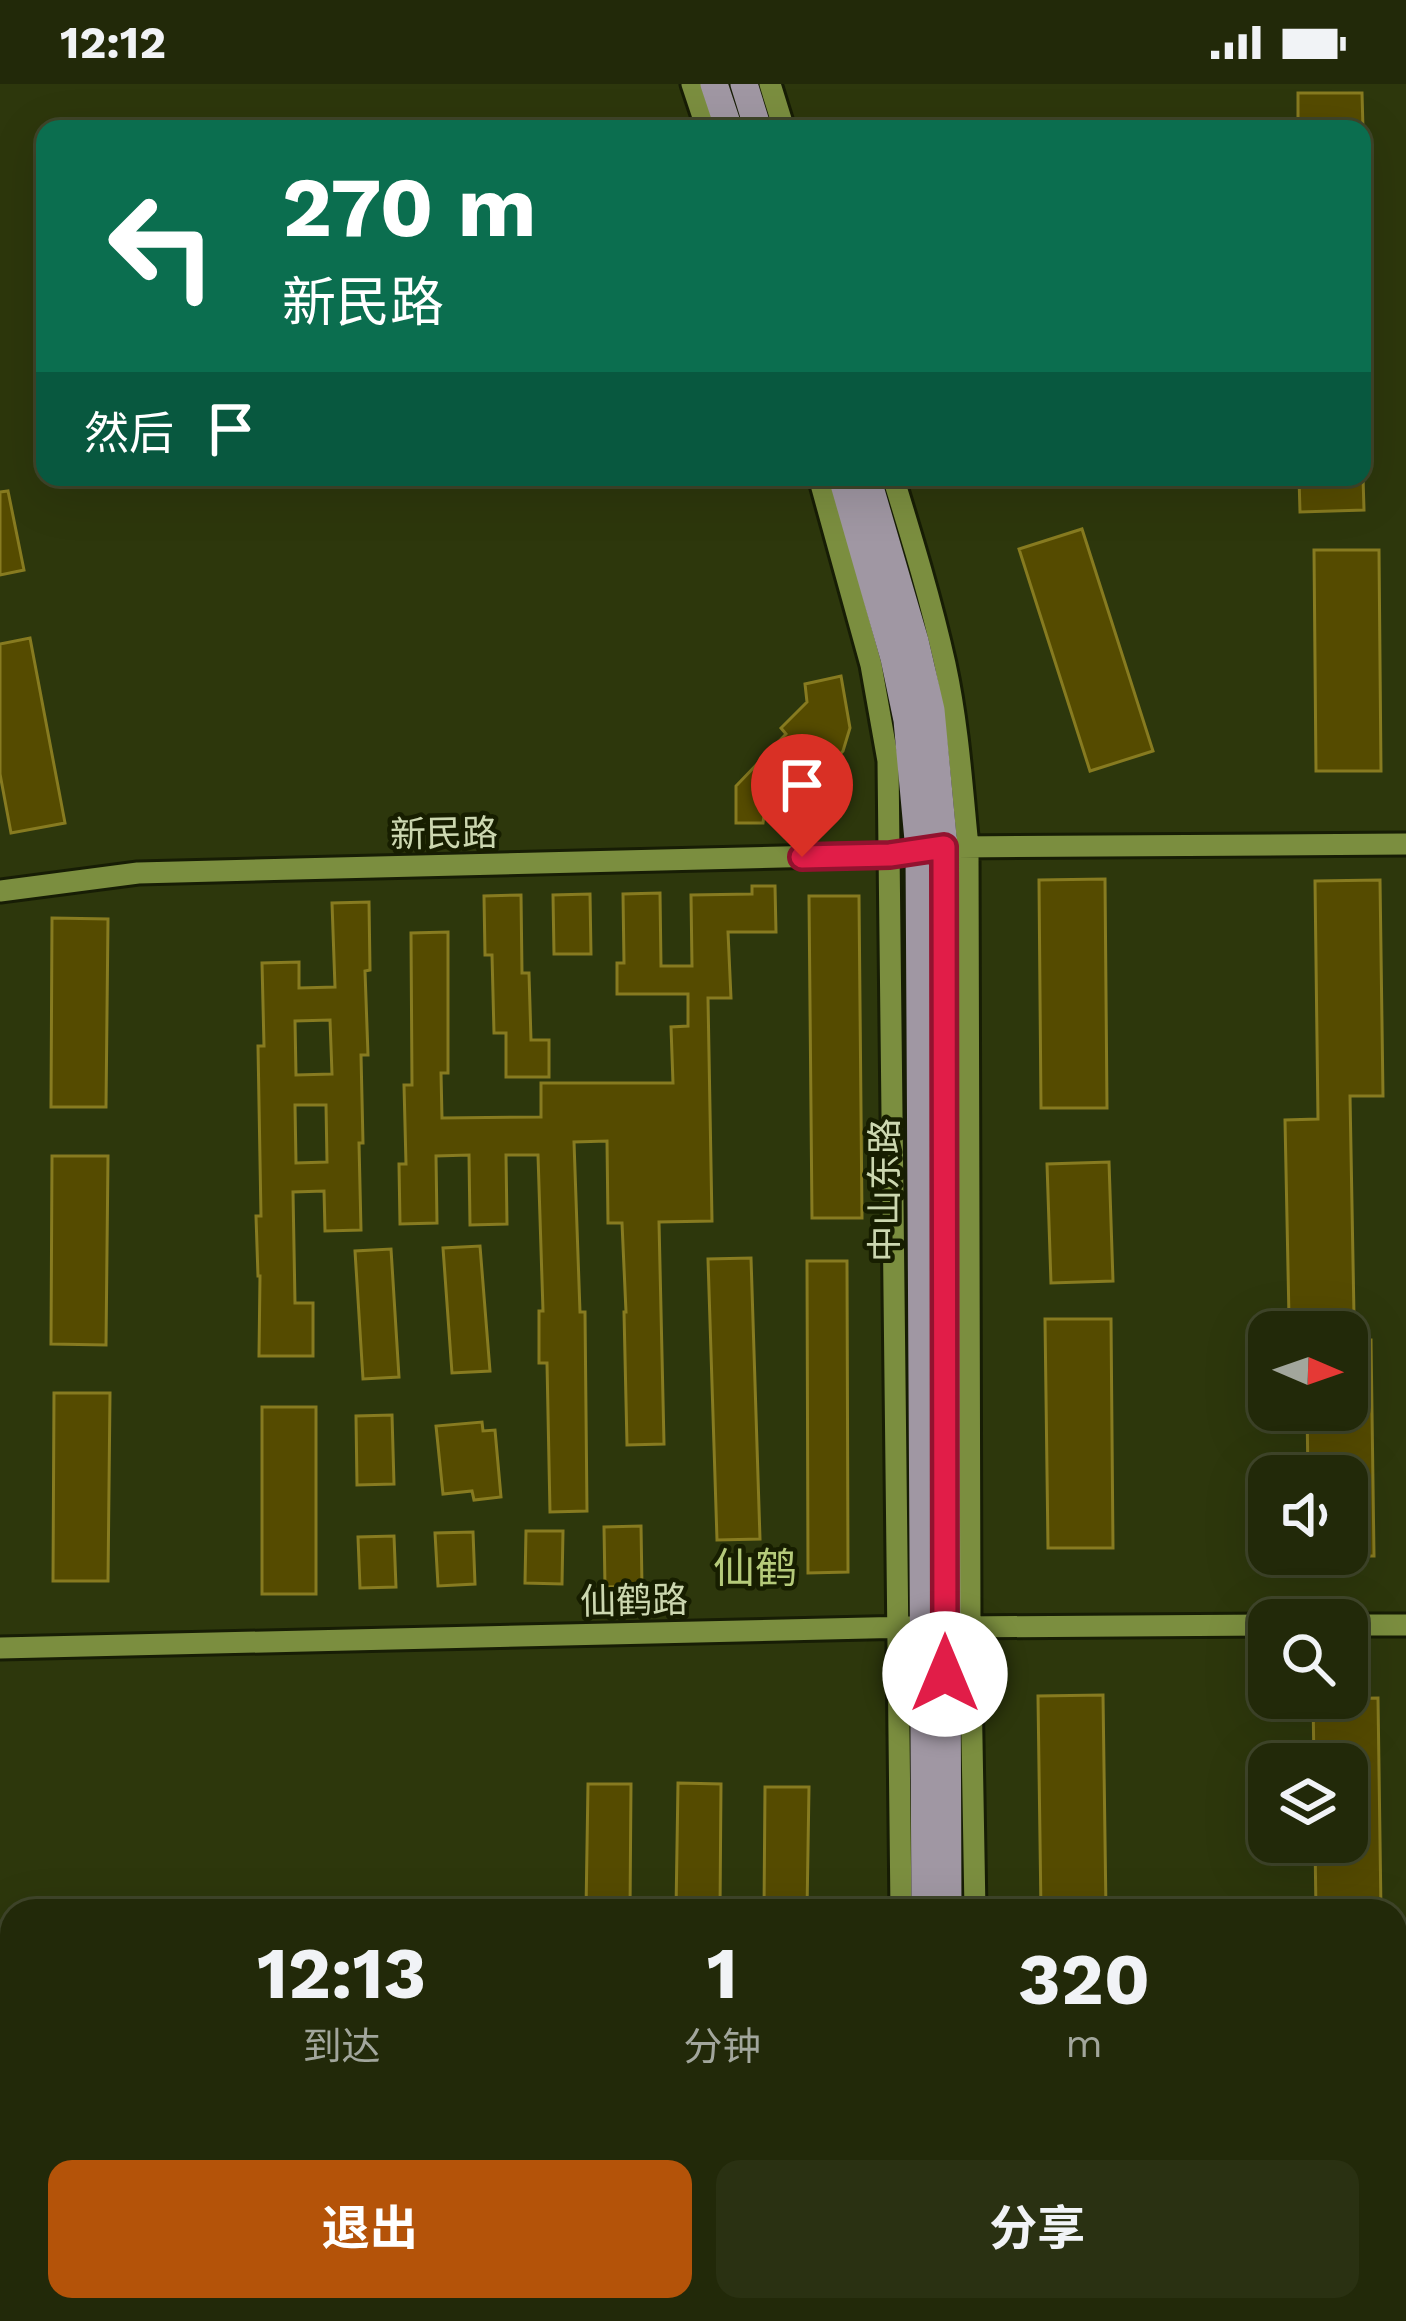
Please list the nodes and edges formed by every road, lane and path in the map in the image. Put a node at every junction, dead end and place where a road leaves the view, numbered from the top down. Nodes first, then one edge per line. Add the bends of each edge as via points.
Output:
1 (692, 84) edge
2 (714, 84) edge
3 (744, 84) edge
4 (770, 84) edge
5 (704, 120) edge
6 (726, 120) edge
7 (755, 120) edge
8 (781, 120) edge
9 (821, 486) edge
10 (845, 486) edge
11 (870, 486) edge
12 (896, 486) edge
13 (1406, 844) edge
14 (930, 850) junction
15 (0, 891) edge
16 (1248, 1625) edge
17 (1368, 1625) edge
18 (1406, 1625) edge
19 (934, 1627) junction
20 (0, 1648) edge
21 (902, 1899) edge
22 (925, 1899) edge
23 (947, 1899) edge
24 (973, 1899) edge

1 - 5 street
2 - 6 main road
3 - 7 main road
4 - 8 street
9 - 14 street via 889,761
10 - 14 main road, 中山东路 via 903,699
11 - 14 main road, 中山东路 via 931,710
12 - 14 street via 945,667 961,772
13 - 14 street, 新民路
14 - 15 street, 新民路 via 138,873
14 - 19 main road, 中山东路
14 - 19 street
16 - 19 street, 仙鹤路
17 - 18 street
19 - 20 street, 仙鹤路
19 - 21 street
19 - 22 main road, 中山东路
19 - 23 main road, 中山东路
19 - 24 street

